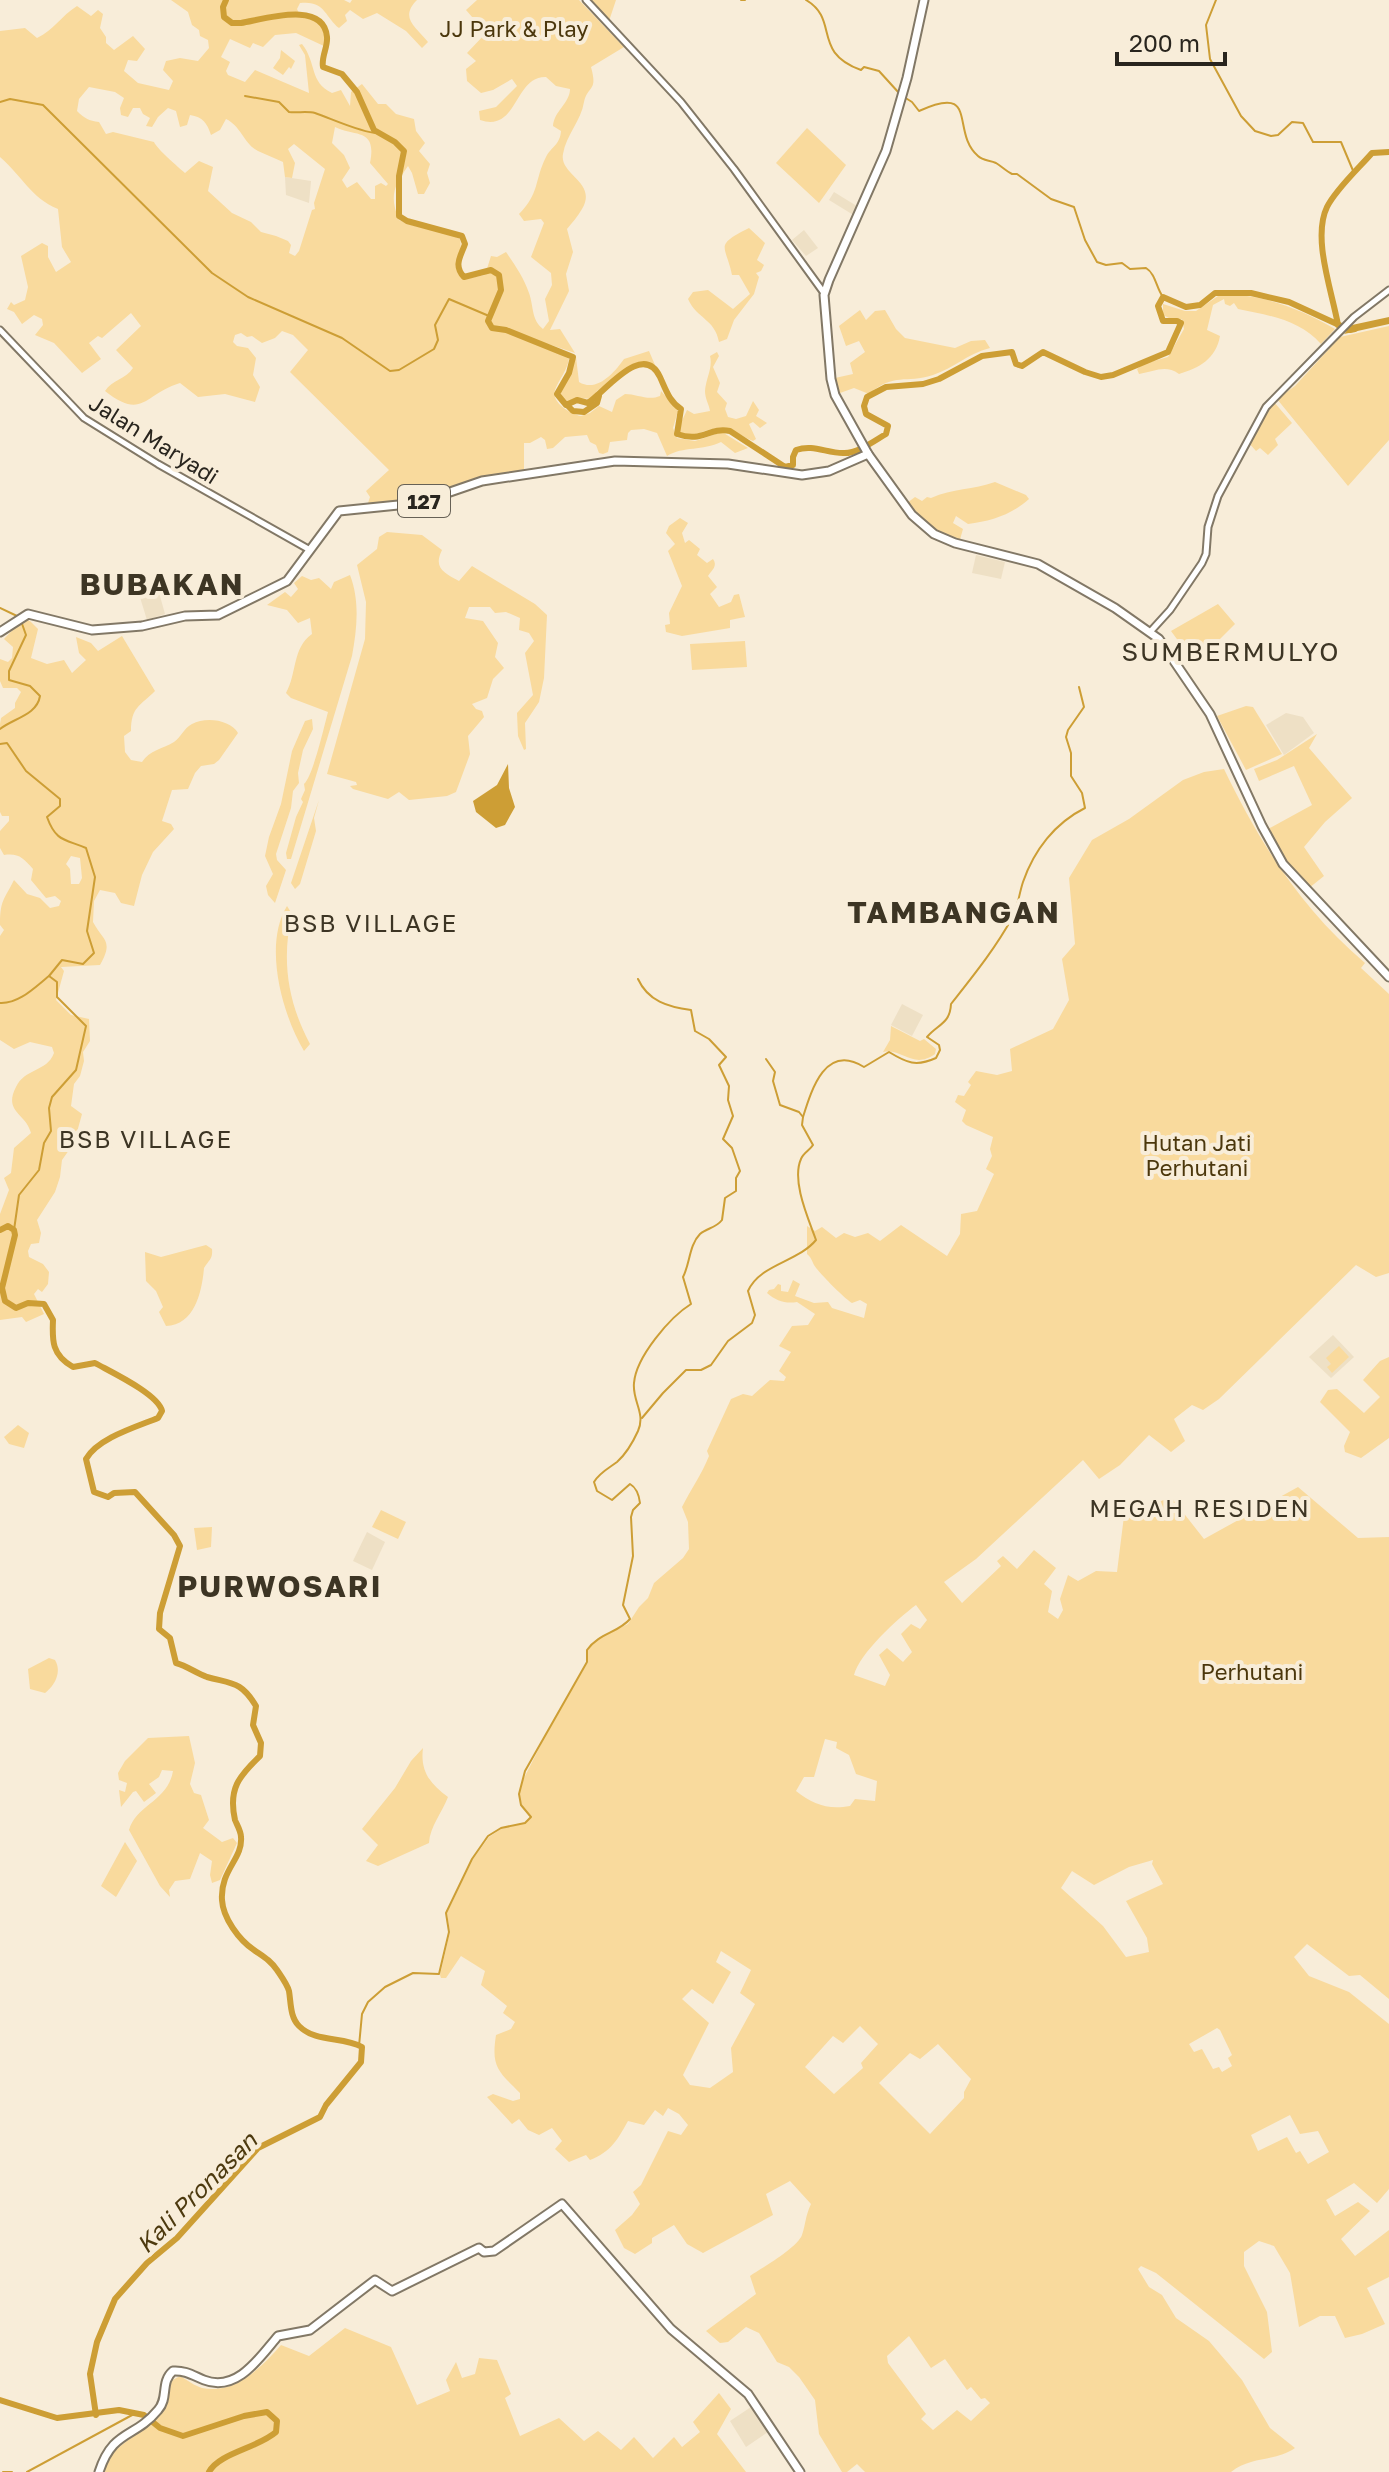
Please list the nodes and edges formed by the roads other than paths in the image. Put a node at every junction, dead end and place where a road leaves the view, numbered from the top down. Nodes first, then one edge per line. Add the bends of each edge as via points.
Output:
1 (586, 0) edge
2 (924, 0) edge
3 (829, 280) junction
4 (816, 283) junction
5 (1389, 290) edge
6 (825, 294) junction
7 (0, 330) edge
8 (865, 449) junction
9 (311, 551) junction
10 (0, 632) edge
11 (1150, 632) junction
12 (1389, 977) edge
13 (99, 2472) edge
14 (800, 2472) edge

1 - 4 street via 699,124
2 - 3 main road via 885,155
3 - 4 street
3 - 6 main road
4 - 6 street
5 - 11 street via 1354,317 1266,407 1218,496 1202,563
6 - 8 main road via 835,395
7 - 9 street, Jalan Maryadi via 84,418
8 - 9 main road, 127 via 829,471 802,475 728,464 615,461 482,481 418,503 342,510
8 - 11 main road via 912,515 934,534 1038,564
9 - 10 main road, 127 via 283,584 210,616 98,630 32,614
11 - 12 main road via 1210,714 1283,864
13 - 14 main road via 112,2444 158,2410 165,2380 173,2371 210,2382 240,2376 278,2336 310,2330 375,2280 392,2291 479,2248 494,2251 562,2204 671,2329 752,2399

